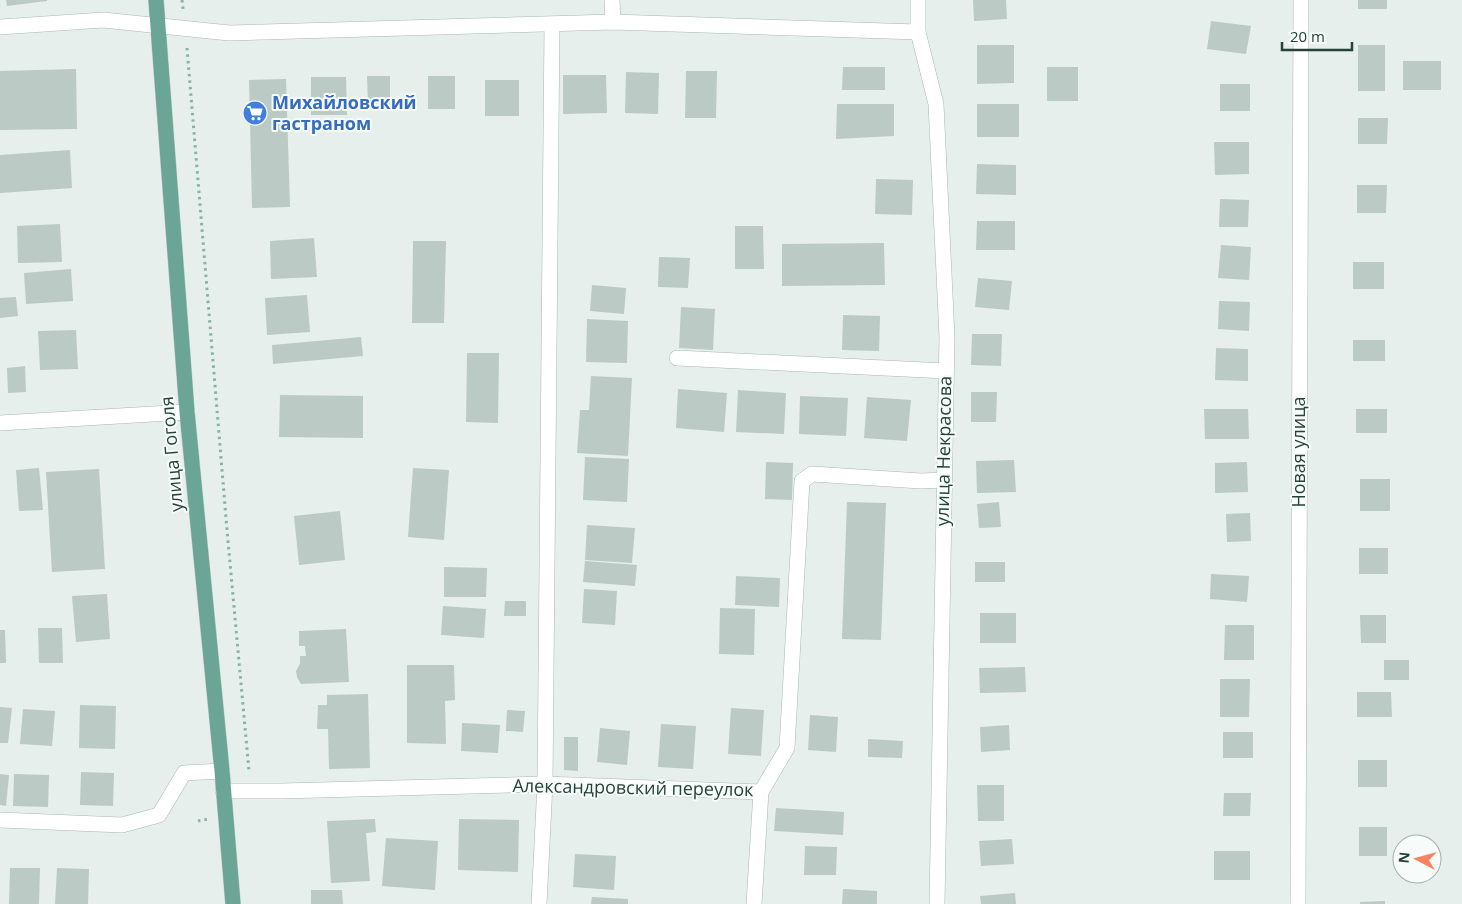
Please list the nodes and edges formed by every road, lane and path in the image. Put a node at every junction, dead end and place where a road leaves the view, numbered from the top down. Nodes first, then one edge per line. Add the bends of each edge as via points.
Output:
1 (156, 0) edge
2 (182, 0) edge
3 (612, 0) edge
4 (918, 0) edge
5 (1301, 0) edge
6 (613, 22) junction
7 (552, 24) junction
8 (0, 27) edge
9 (158, 27) junction
10 (185, 29) junction
11 (918, 32) junction
12 (677, 358) dead end
13 (946, 371) junction
14 (187, 412) junction
15 (0, 423) edge
16 (944, 480) junction
17 (222, 771) junction
18 (545, 784) junction
19 (224, 791) junction
20 (249, 791) junction
21 (761, 792) junction
22 (226, 817) junction
23 (0, 820) edge
24 (198, 821) dead end
25 (233, 904) edge
26 (540, 904) edge
27 (754, 904) edge
28 (937, 904) edge
29 (1298, 904) edge

1 - 9 main road, улица Гоголя
2 - 10 path
3 - 6 street
4 - 11 street, улица Некрасова
5 - 29 street, Новая улица
6 - 7 street
6 - 11 street
7 - 10 street via 229,33
7 - 18 street
8 - 9 street via 103,20
9 - 10 street
9 - 14 main road, улица Гоголя
10 - 20 path
11 - 13 street, улица Некрасова via 936,104
12 - 13 street
13 - 16 street, улица Некрасова
14 - 15 street
14 - 17 main road, улица Гоголя
16 - 21 street, Александровский переулок via 812,474 802,481 787,748
16 - 28 street, улица Некрасова
17 - 19 main road, улица Гоголя
17 - 23 street via 184,773 159,815 122,825
18 - 20 street, Александровский переулок
18 - 21 street, Александровский переулок
18 - 26 street
19 - 20 street, Александровский переулок
19 - 22 main road, улица Гоголя
21 - 27 street
22 - 24 path
22 - 25 main road, улица Гоголя

